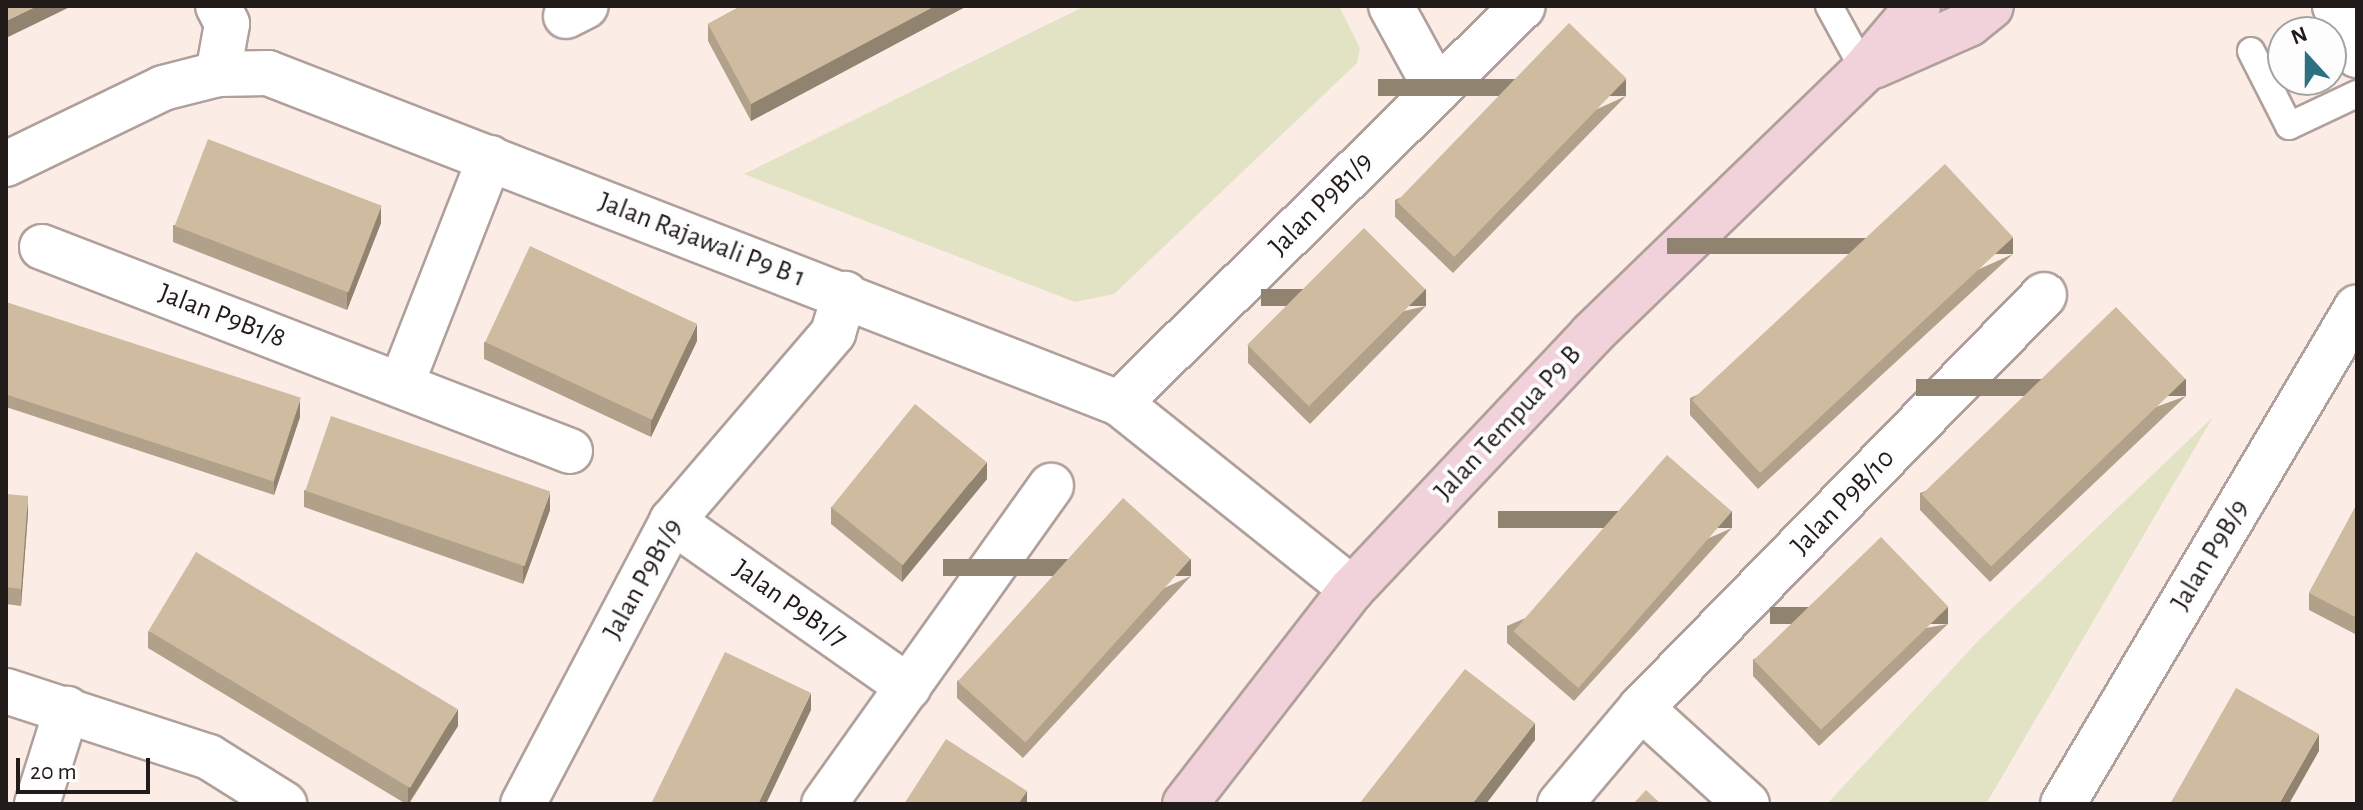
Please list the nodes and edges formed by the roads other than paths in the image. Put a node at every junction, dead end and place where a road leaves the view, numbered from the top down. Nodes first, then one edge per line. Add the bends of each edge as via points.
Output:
1 (218, 6) edge
2 (1391, 6) edge
3 (1523, 6) edge
4 (1829, 6) edge
5 (1918, 6) edge
6 (1991, 6) edge
7 (2335, 6) edge
8 (2251, 51) dead end
9 (2357, 55) edge
10 (1864, 70) junction
11 (218, 74) junction
12 (1437, 90) junction
13 (2357, 94) edge
14 (490, 158) junction
15 (6, 164) edge
16 (42, 247) dead end
17 (845, 294) junction
18 (2044, 295) dead end
19 (2357, 307) edge
20 (401, 385) junction
21 (1119, 403) junction
22 (570, 451) dead end
23 (1051, 486) dead end
24 (672, 521) junction
25 (1352, 589) junction
26 (908, 687) junction
27 (6, 691) edge
28 (1641, 708) junction
29 (67, 709) junction
30 (37, 804) edge
31 (284, 804) edge
32 (523, 804) edge
33 (824, 804) edge
34 (1185, 804) edge
35 (1560, 804) edge
36 (1747, 804) edge
37 (2063, 804) edge

1 - 11 street via 227,24
2 - 12 street
3 - 12 street, Jalan P9B1/9
4 - 10 lane
5 - 10 street, Jalan Tempua P9 B
6 - 10 street, Jalan Tempua P9 B via 1969,24
7 - 9 street
8 - 13 lane via 2289,126
10 - 25 street, Jalan Tempua P9 B via 1592,334
11 - 14 street, Jalan Rajawali P9 B 1 via 268,73
11 - 15 street, Jalan Rajawali P9 B 1 via 163,88
12 - 21 street, Jalan P9B1/9
14 - 17 street, Jalan Rajawali P9 B 1
14 - 20 street
16 - 20 street, Jalan P9B1/8
17 - 21 street, Jalan Rajawali P9 B 1
17 - 24 street, Jalan P9B1/9 via 833,333
18 - 28 street, Jalan P9B/10
19 - 37 street, Jalan P9B/9
20 - 22 street, Jalan P9B1/8
21 - 25 street, Jalan Rajawali P9 B 1
23 - 26 street
24 - 26 street, Jalan P9B1/7
24 - 32 street, Jalan P9B1/9
25 - 34 street, Jalan Tempua P9 B
26 - 33 street
27 - 29 street
28 - 35 street, Jalan P9B/10
28 - 36 street
29 - 30 street
29 - 31 street via 209,757

